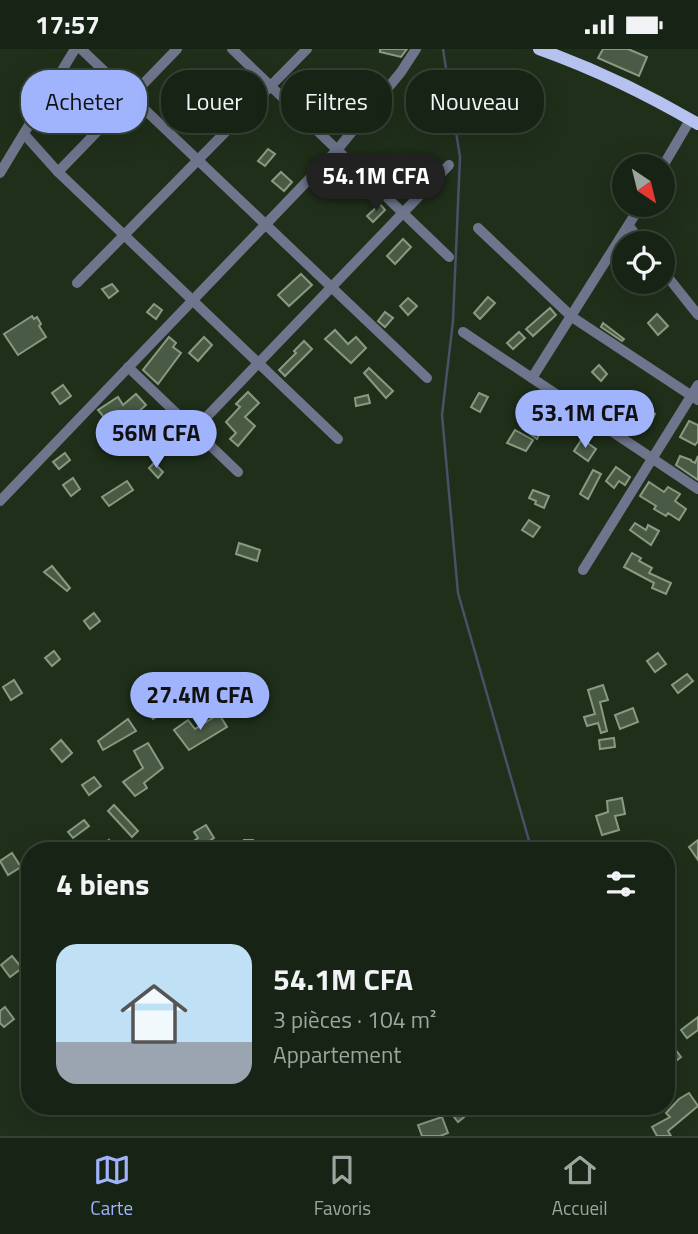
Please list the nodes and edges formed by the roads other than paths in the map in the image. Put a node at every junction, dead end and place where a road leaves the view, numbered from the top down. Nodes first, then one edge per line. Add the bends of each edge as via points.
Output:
1 (75, 49) edge
2 (81, 49) edge
3 (177, 49) edge
4 (232, 49) edge
5 (307, 49) edge
6 (416, 49) edge
7 (539, 49) edge
8 (103, 70) edge
9 (147, 80) edge
10 (271, 86) junction
11 (147, 111) edge
12 (694, 122) edge
13 (95, 133) edge
14 (24, 134) junction
15 (337, 150) junction
16 (671, 154) edge
17 (198, 160) junction
18 (449, 165) dead end
19 (58, 172) junction
20 (0, 173) edge
21 (403, 213) junction
22 (634, 217) edge
23 (266, 224) junction
24 (629, 226) junction
25 (478, 228) dead end
26 (633, 231) edge
27 (124, 235) junction
28 (449, 257) dead end
29 (77, 283) dead end
30 (675, 286) edge
31 (332, 287) junction
32 (193, 300) junction
33 (698, 315) edge
34 (572, 317) junction
35 (463, 332) dead end
36 (258, 363) junction
37 (128, 367) junction
38 (427, 378) dead end
39 (532, 379) junction
40 (698, 385) edge
41 (695, 398) edge
42 (194, 430) junction
43 (338, 439) dead end
44 (652, 459) junction
45 (238, 472) dead end
46 (698, 489) edge
47 (0, 501) edge
48 (583, 570) dead end

1 - 14 street
2 - 8 street
3 - 9 street
4 - 10 street
5 - 10 street
6 - 15 street
7 - 12 main road via 648,95
10 - 15 street
10 - 17 street
11 - 17 street
12 - 16 street
13 - 19 street
14 - 19 street
14 - 20 street
15 - 21 street
15 - 23 street
17 - 23 street
17 - 27 street
18 - 21 street
19 - 27 street
21 - 28 street
21 - 31 street
22 - 24 street
23 - 31 street
23 - 32 street
24 - 26 street
24 - 34 street
25 - 34 street
27 - 29 street
27 - 32 street
30 - 33 street
31 - 36 street
31 - 38 street
32 - 36 street
32 - 37 street
34 - 39 street
34 - 41 street
35 - 39 street
36 - 42 street
36 - 43 street
37 - 42 street
37 - 47 street
39 - 44 street
40 - 41 street
41 - 44 street
42 - 45 street
44 - 46 street
44 - 48 street

